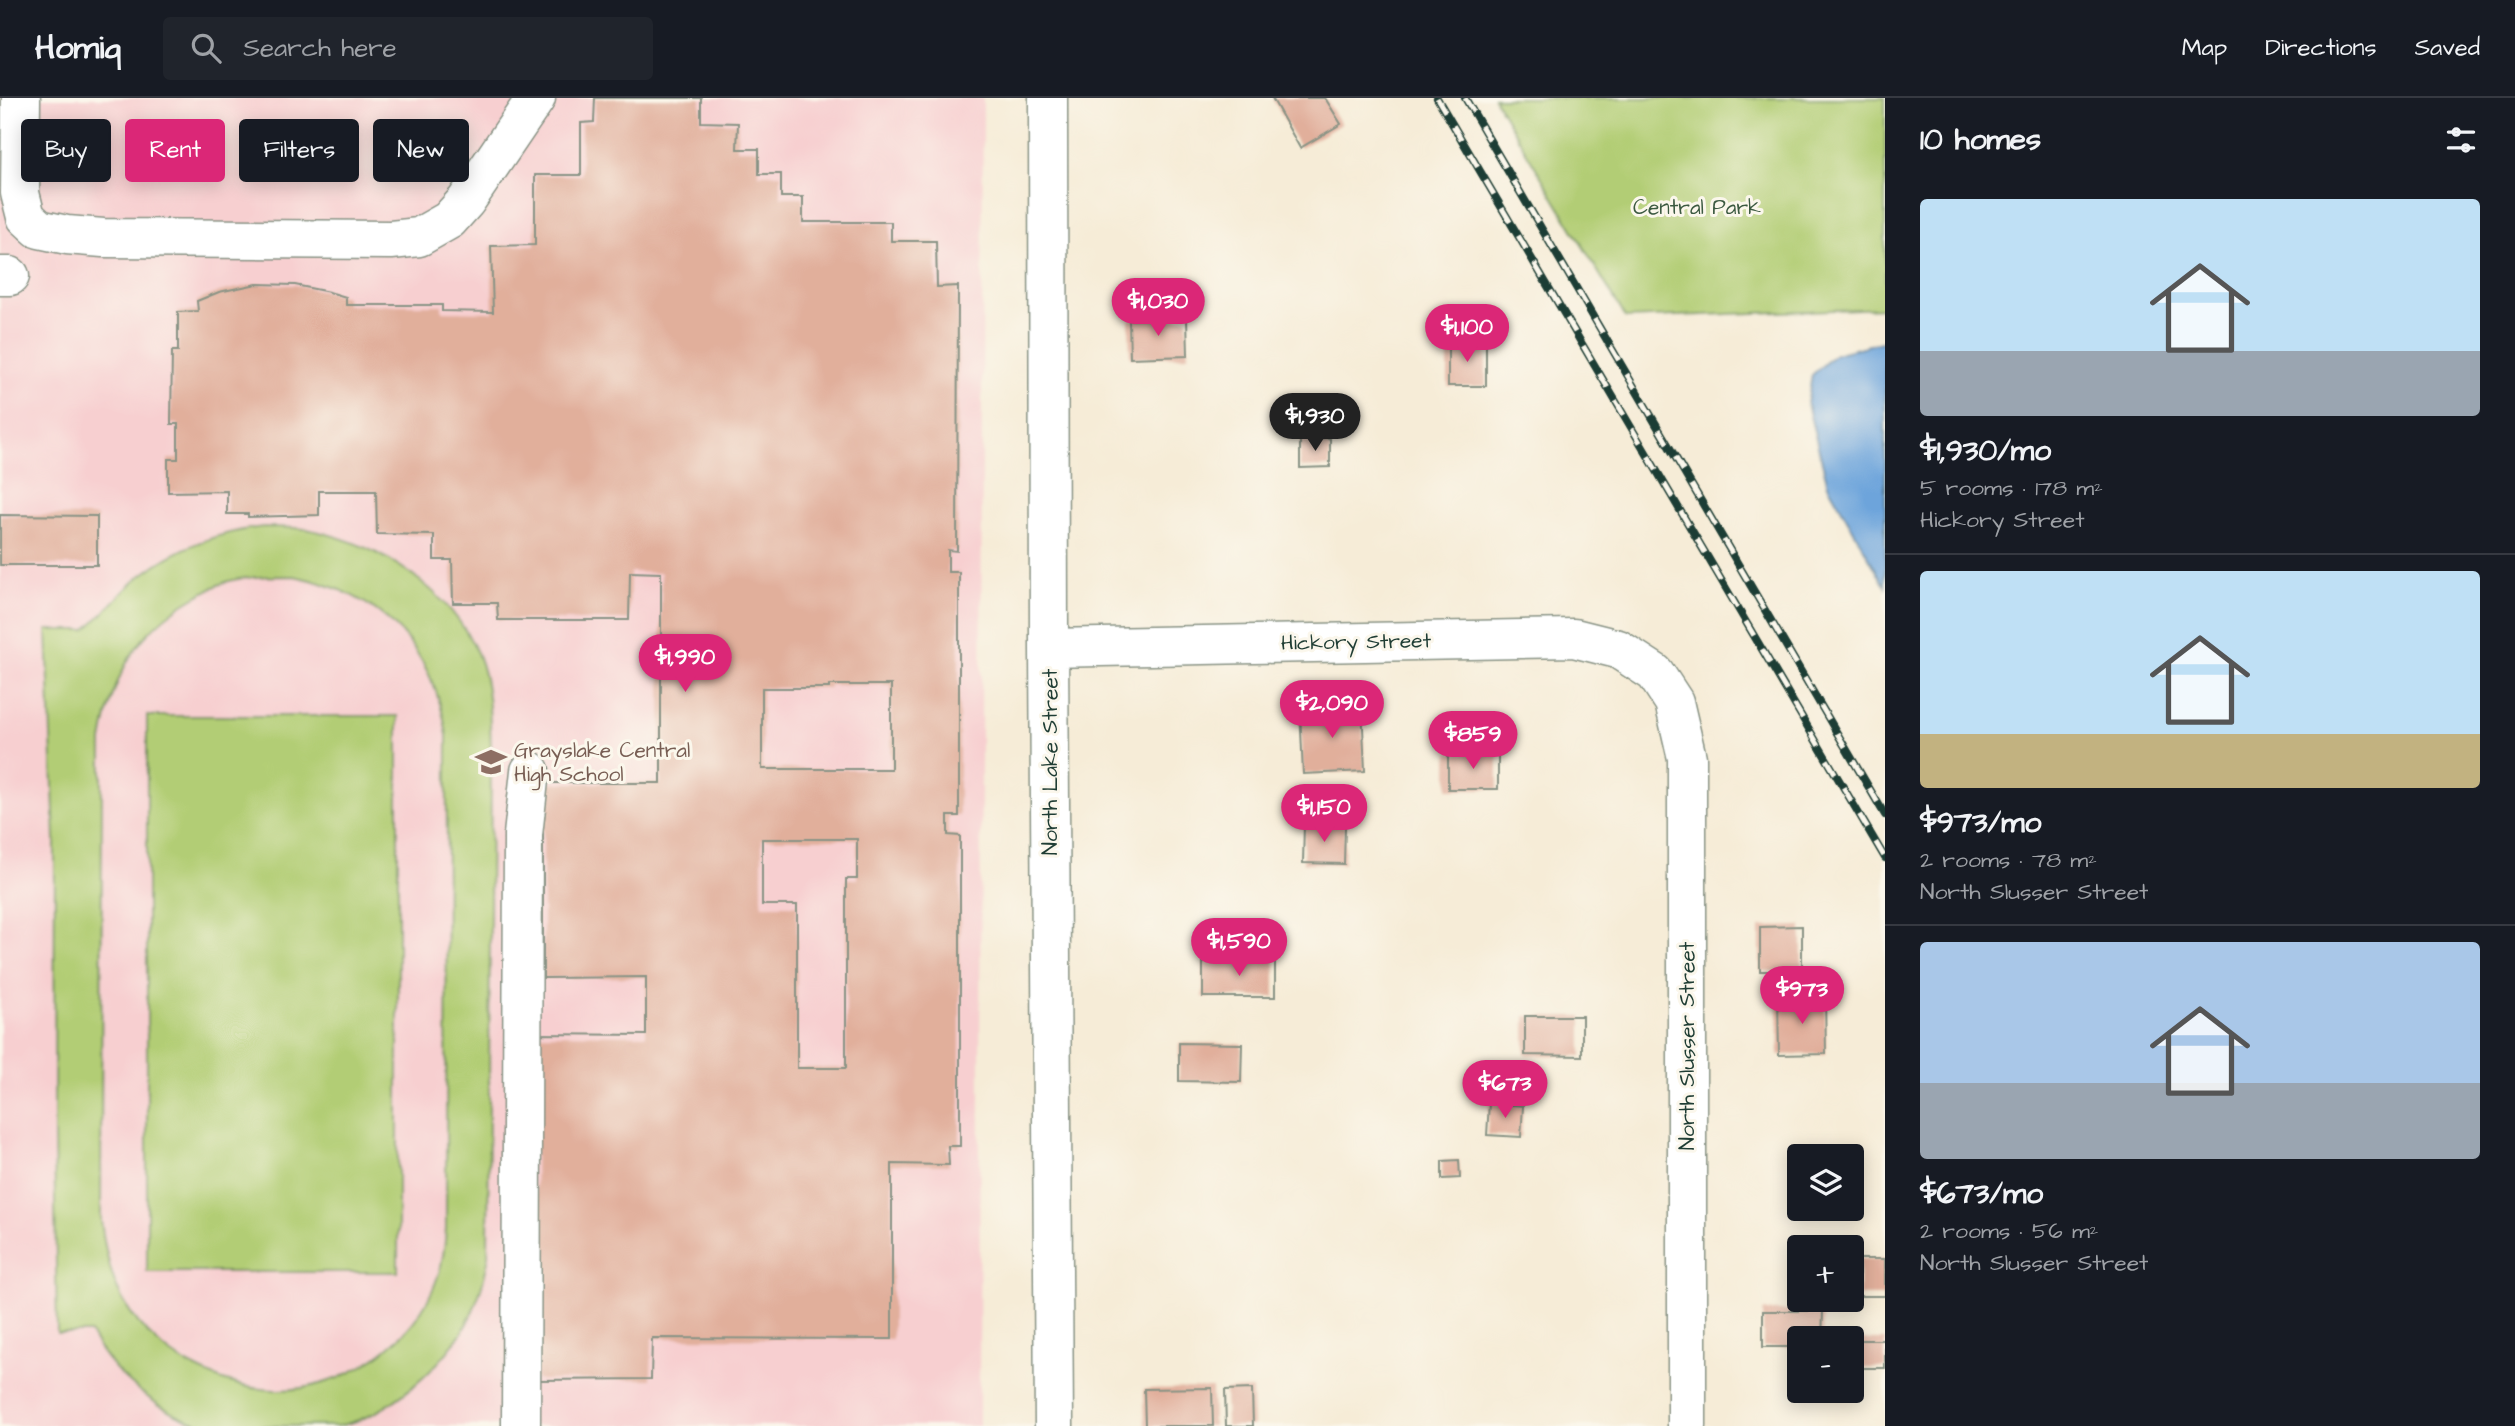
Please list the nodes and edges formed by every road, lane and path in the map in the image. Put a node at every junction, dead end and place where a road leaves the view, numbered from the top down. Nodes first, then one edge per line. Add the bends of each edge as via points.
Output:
1 (21, 98) edge
2 (536, 98) edge
3 (1048, 98) edge
4 (1049, 648) junction
5 (1655, 673) joint
6 (530, 771) dead end
7 (521, 1426) edge
8 (1054, 1426) edge
9 (1687, 1426) edge

1 - 2 street via 20,193 26,216 40,229 103,238 378,240 419,237 449,220
3 - 4 street, North Lake Street
4 - 5 street, Hickory Street via 1574,638 1618,649
4 - 8 street, North Lake Street
5 - 9 street, North Slusser Street via 1674,702 1687,758
6 - 7 street via 523,835

